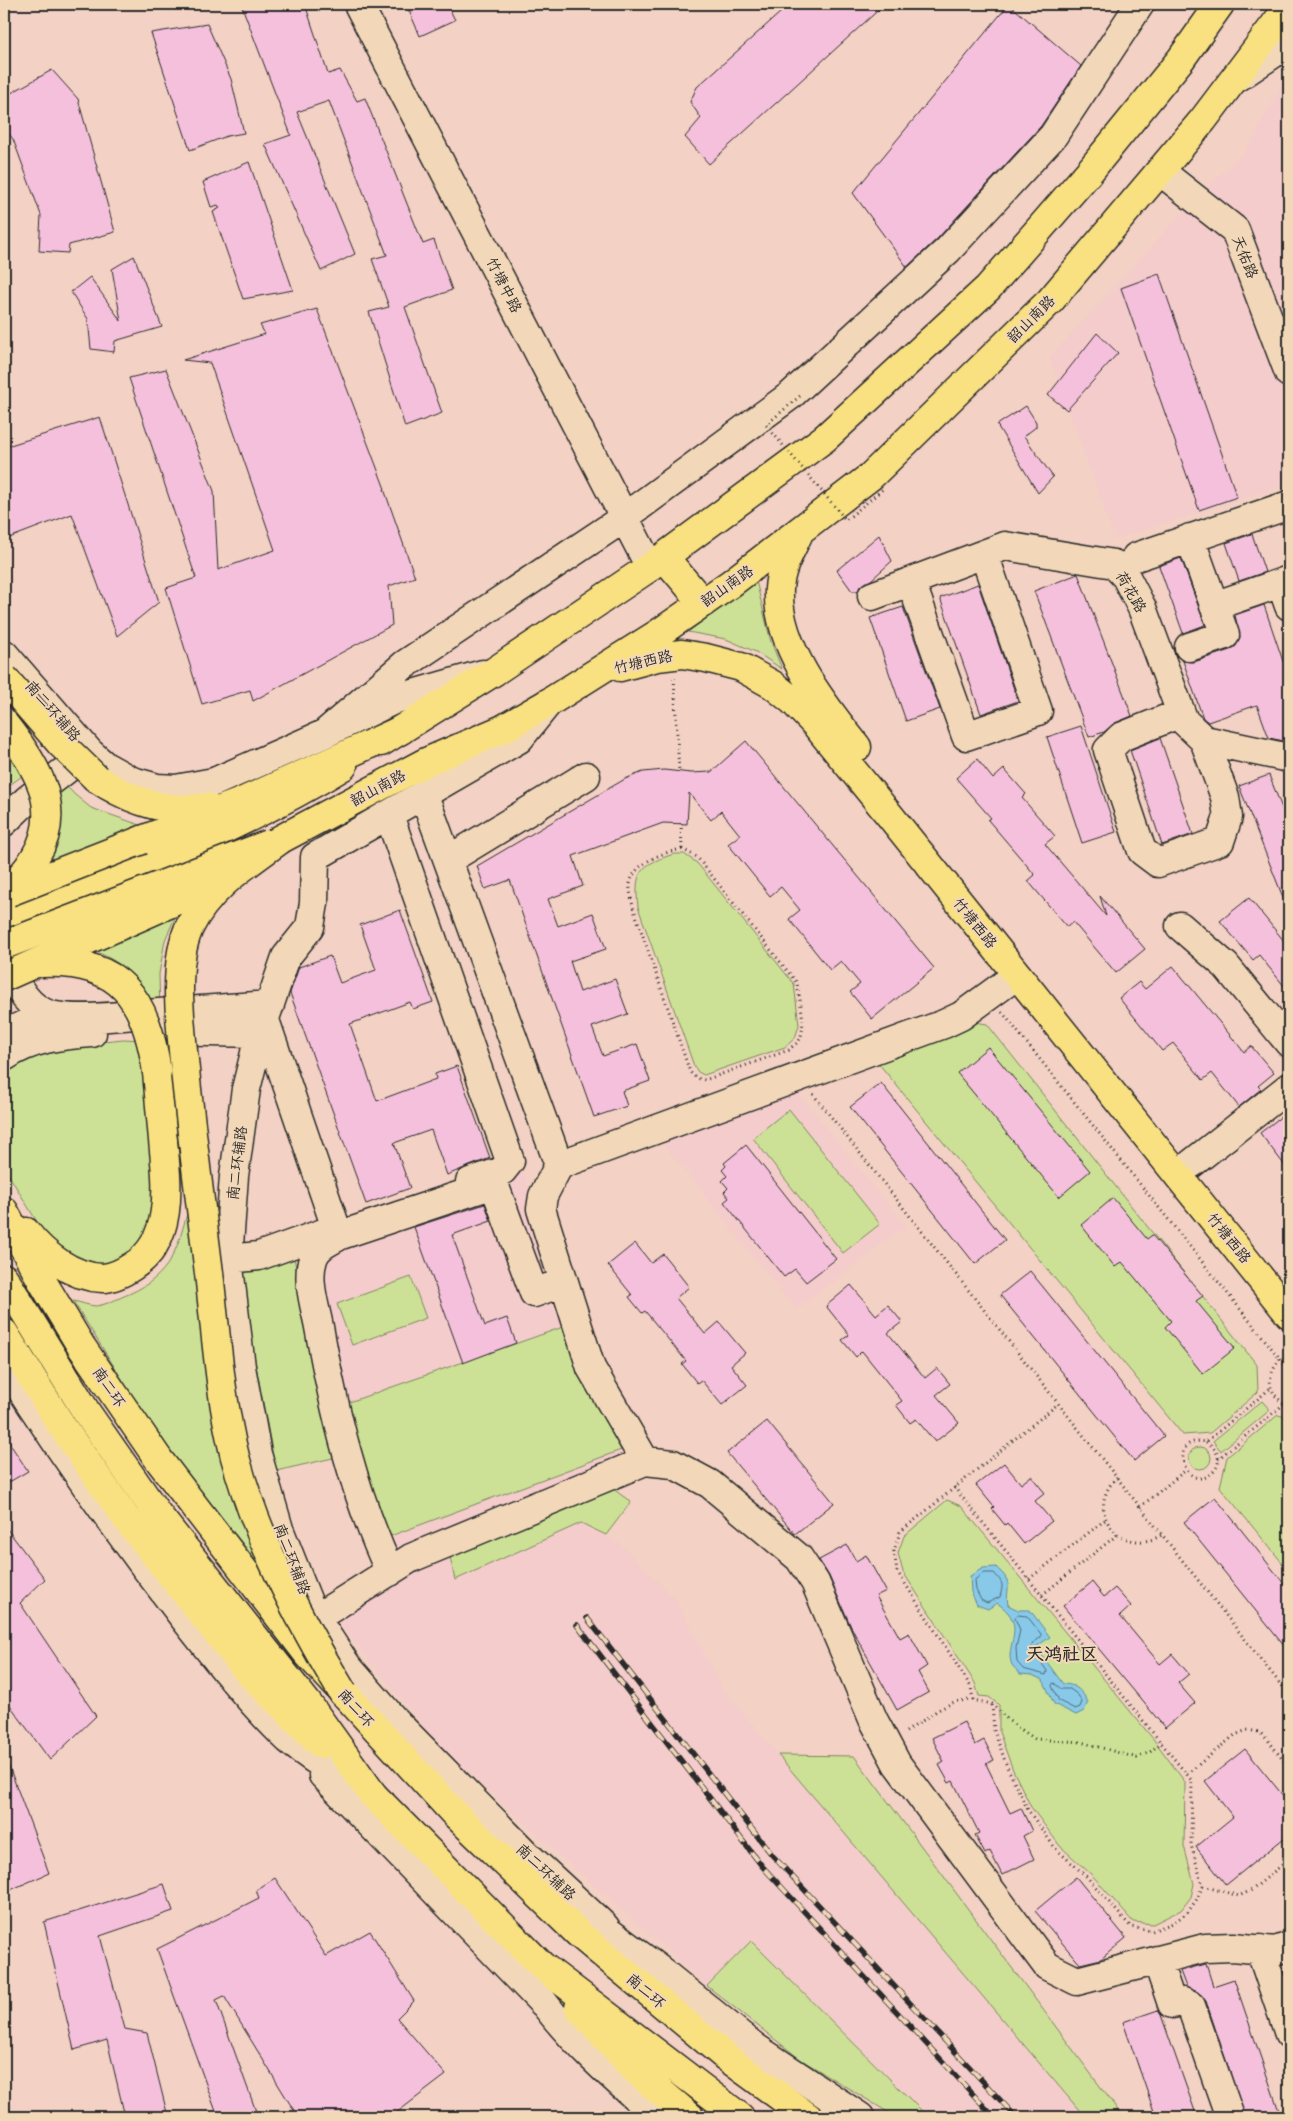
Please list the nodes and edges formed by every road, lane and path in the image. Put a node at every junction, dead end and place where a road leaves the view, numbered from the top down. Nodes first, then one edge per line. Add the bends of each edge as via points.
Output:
1 (358, 4) edge
2 (1140, 4) edge
3 (1220, 4) edge
4 (1289, 6) edge
5 (1289, 43) edge
6 (1235, 79) junction
7 (1160, 171) junction
8 (1283, 335) edge
9 (1289, 373) edge
10 (800, 396) dead end
11 (883, 489) dead end
12 (1289, 505) edge
13 (625, 517) junction
14 (800, 532) junction
15 (1190, 538) junction
16 (984, 554) junction
17 (1136, 557) dead end
18 (657, 562) junction
19 (914, 590) dead end
20 (1287, 590) edge
21 (872, 596) dead end
22 (703, 603) junction
23 (1214, 606) junction
24 (1189, 647) dead end
25 (4, 654) edge
26 (672, 655) junction
27 (495, 671) junction
28 (592, 675) junction
29 (4, 678) edge
30 (548, 703) junction
31 (1180, 714) junction
32 (4, 724) edge
33 (401, 730) junction
34 (324, 734) junction
35 (1204, 740) junction
36 (89, 758) junction
37 (1289, 758) edge
38 (678, 772) dead end
39 (586, 776) dead end
40 (424, 795) junction
41 (240, 802) junction
42 (4, 804) edge
43 (389, 815) junction
44 (4, 822) edge
45 (682, 823) dead end
46 (281, 839) junction
47 (682, 849) junction
48 (448, 860) junction
49 (4, 892) edge
50 (13, 917) edge
51 (1180, 926) dead end
52 (4, 945) edge
53 (4, 954) edge
54 (32, 964) junction
55 (1017, 975) junction
56 (11, 983) edge
57 (989, 996) junction
58 (61, 1017) junction
59 (265, 1020) junction
60 (14, 1037) edge
61 (1289, 1043) edge
62 (799, 1077) junction
63 (1289, 1087) edge
64 (1191, 1164) junction
65 (559, 1165) junction
66 (4, 1204) edge
67 (4, 1211) edge
68 (336, 1228) junction
69 (228, 1259) junction
70 (4, 1278) edge
71 (564, 1282) junction
72 (1289, 1288) edge
73 (1289, 1314) edge
74 (4, 1333) edge
75 (1280, 1359) junction
76 (4, 1363) edge
77 (1289, 1370) edge
78 (1272, 1387) junction
79 (1058, 1404) junction
80 (1284, 1404) junction
81 (1289, 1407) edge
82 (1206, 1442) junction
83 (1218, 1459) junction
84 (645, 1461) junction
85 (1186, 1470) junction
86 (1116, 1477) junction
87 (954, 1487) junction
88 (1140, 1507) junction
89 (1105, 1520) junction
90 (1117, 1535) junction
91 (1162, 1535) junction
92 (390, 1572) junction
93 (1029, 1579) junction
94 (1042, 1595) junction
95 (314, 1615) junction
96 (343, 1693) junction
97 (1289, 1695) edge
98 (973, 1700) junction
99 (992, 1704) junction
100 (289, 1739) junction
101 (1162, 1742) junction
102 (887, 1745) junction
103 (1289, 1768) edge
104 (1187, 1774) junction
105 (373, 1795) junction
106 (1289, 1859) edge
107 (518, 1876) junction
108 (1202, 1886) junction
109 (485, 1909) junction
110 (605, 1927) junction
111 (1289, 1946) edge
112 (1260, 1949) junction
113 (1157, 1960) junction
114 (542, 1966) junction
115 (543, 2003) junction
116 (1289, 2034) edge
117 (804, 2113) edge
118 (659, 2117) edge
119 (690, 2117) edge
120 (740, 2117) edge
121 (860, 2117) edge
122 (1230, 2117) edge

1 - 13 street, 竹塘中路
2 - 13 street via 1053,136 948,250 790,395
3 - 18 main road via 1181,59 1089,172 988,288 826,438
4 - 6 main road, 韶山南路
5 - 6 street
6 - 7 main road, 韶山南路
7 - 8 street, 天佑路 via 1235,230
7 - 14 main road, 韶山南路 via 1050,300 874,473
8 - 9 street, 天佑路
10 - 11 path, bridge via 766,425 846,520
12 - 15 street
13 - 18 street, 竹塘中路
13 - 34 street via 404,665
14 - 22 main road, 韶山南路
14 - 64 main road, 竹塘西路 via 785,561 779,588 782,619 794,653 810,682 836,721
15 - 17 street
15 - 23 street
16 - 19 street via 1038,711 966,736
16 - 21 street, 荷花路
16 - 31 street, 荷花路 via 1005,546 1114,564 1126,577 1142,608
18 - 22 main road
18 - 27 main road
20 - 23 street
22 - 28 main road, 韶山南路
23 - 24 street via 1225,635
25 - 36 street, 南二环辅路
26 - 28 main road, 竹塘西路
26 - 38 path
26 - 55 main road, 竹塘西路 via 706,658 741,667 793,701
27 - 33 main road
27 - 34 street via 396,700
28 - 30 main road, 韶山南路
29 - 36 main road, bridge via 62,745
30 - 40 street via 519,739
30 - 46 main road, 韶山南路 via 503,729 426,762
31 - 35 street, 荷花路
31 - 35 street via 1121,736 1108,750 1142,851 1158,863 1220,841 1228,817 1225,797
32 - 49 main road, bridge via 34,765 43,783 47,809 47,831 38,852 25,874
33 - 41 main road
33 - 50 main road via 303,790 224,830
34 - 36 street via 214,782 176,789 156,788 132,781
35 - 37 street
36 - 41 main road via 117,792 141,802 172,809
36 - 42 street
36 - 44 street, 南二环辅路 via 28,799
39 - 48 street
40 - 43 street
40 - 48 street
41 - 49 main road, bridge
43 - 59 street, 南二环辅路 via 315,857 310,927 286,957
43 - 68 street via 510,1161 502,1171
45 - 47 path
46 - 52 main road, 韶山南路, bridge
46 - 54 main road, bridge via 198,890
46 - 96 main road, bridge via 221,884 204,903 189,929 181,954 182,1031 220,1375 235,1456 255,1520 274,1564 317,1650
47 - 47 path via 697,856 797,983 801,1008 802,1026 798,1041 788,1050 705,1080 690,1072 633,907 630,883 639,867 656,856
48 - 65 street
51 - 61 street via 1226,966
53 - 56 street
54 - 56 main road, bridge
54 - 66 main road, bridge via 56,962 85,966 108,975 122,985 145,1018 157,1072 167,1186 164,1218 156,1241 144,1259 110,1278 91,1278 50,1257
55 - 57 street
55 - 73 main road, 竹塘西路
56 - 58 street via 29,1004 44,1013
56 - 60 street
57 - 62 street via 953,1020
57 - 75 path
58 - 59 street
58 - 60 street
59 - 60 street
59 - 68 street
59 - 69 street, 南二环辅路 via 246,1089 234,1176
62 - 65 street
62 - 79 path
63 - 64 street
64 - 72 main road, 竹塘西路
65 - 71 street via 543,1196 541,1209
67 - 96 main road, 南二环 via 81,1346 159,1460 307,1653
68 - 69 street via 259,1256
69 - 95 street, 南二环辅路 via 241,1366 257,1454 279,1529
70 - 105 main road via 87,1413 158,1515 308,1704
71 - 84 street via 592,1368
71 - 92 street via 534,1293 494,1184 341,1235 324,1244 313,1259 311,1282 332,1397 350,1468
74 - 105 main road via 63,1428 123,1514 200,1613 248,1672
75 - 77 path
75 - 78 path via 1271,1371
76 - 100 street via 74,1470 143,1565 209,1650
78 - 80 path via 1275,1397
78 - 82 path
79 - 86 path
79 - 87 path
80 - 81 path
80 - 83 path
82 - 83 path via 1216,1449
82 - 85 path via 1194,1442 1185,1449 1182,1461
83 - 85 path via 1213,1471 1204,1476 1192,1475
84 - 92 street via 411,1558
84 - 102 street via 673,1464 710,1484 799,1558 815,1582
85 - 88 path
86 - 88 path
86 - 89 path via 1108,1486 1103,1502
87 - 93 path
87 - 98 path via 900,1532 894,1551 897,1571 971,1687
88 - 91 path
89 - 90 path
89 - 93 path
90 - 91 path via 1132,1541 1151,1542
90 - 94 path
91 - 97 path
92 - 95 street
93 - 94 path
94 - 101 path
95 - 96 street, 南二环辅路
95 - 110 street, 南二环辅路 via 347,1666 394,1720 528,1856
96 - 107 main road, 南二环 via 454,1813
98 - 99 path
98 - 102 path via 956,1702 938,1710
99 - 101 path via 1035,1740 1081,1742 1137,1758
99 - 108 path via 994,1731 1008,1770 1028,1810 1055,1848 1087,1877 1131,1927 1152,1931 1173,1923 1188,1912
100 - 105 street
100 - 115 street
101 - 104 path
102 - 113 street via 897,1764 1047,1966 1077,1981
103 - 104 path via 1259,1732 1247,1730 1235,1735
104 - 108 path via 1192,1781 1191,1845
105 - 109 main road
106 - 108 path via 1252,1890 1239,1896
107 - 110 street, 南二环辅路
107 - 117 main road, 南二环 via 578,1934 726,2057
109 - 114 main road
109 - 115 street
110 - 121 street, 南二环辅路 via 756,2048
111 - 112 street via 1276,1951
112 - 113 street via 1205,1948
112 - 116 street
113 - 122 street via 1172,2004 1183,2002 1191,2006
114 - 119 main road via 635,2070
114 - 120 main road
115 - 118 street via 622,2086

